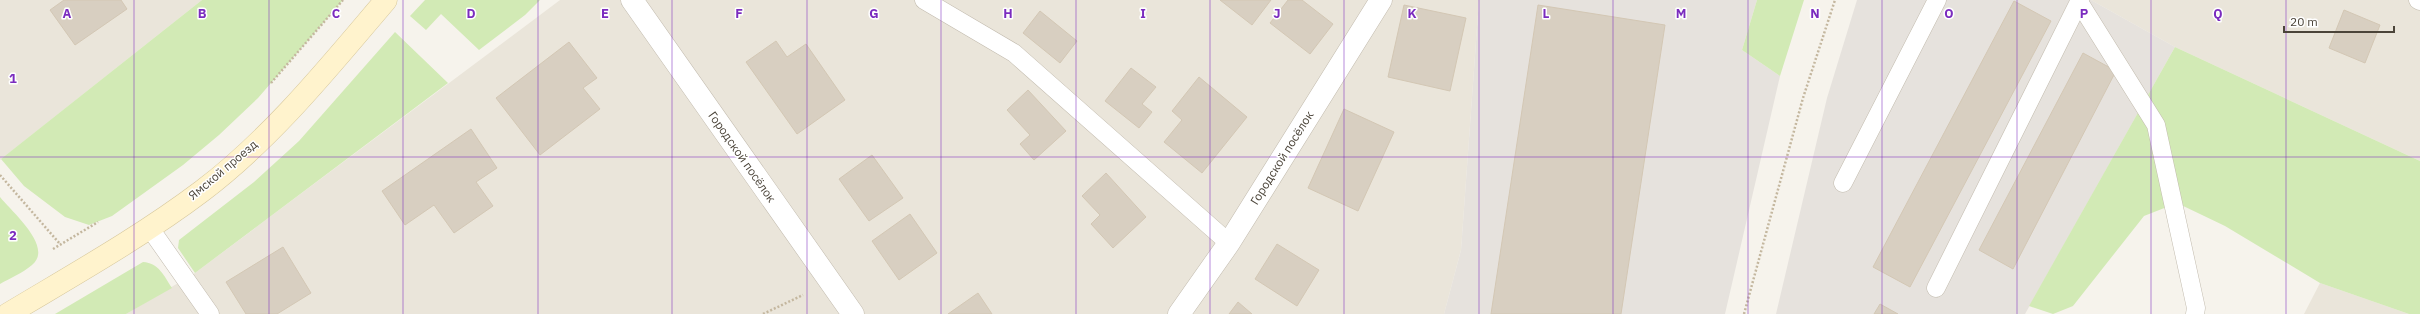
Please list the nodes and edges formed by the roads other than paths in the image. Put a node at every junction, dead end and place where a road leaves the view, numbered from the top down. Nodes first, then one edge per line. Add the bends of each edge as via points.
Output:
1 (386, 0) edge
2 (632, 0) edge
3 (924, 0) edge
4 (1381, 0) edge
5 (1937, 0) edge
6 (2080, 1) edge
7 (1843, 183) dead end
8 (149, 227) junction
9 (1229, 244) junction
10 (1936, 288) dead end
11 (8, 314) edge
12 (210, 314) edge
13 (853, 314) edge
14 (1179, 314) edge
15 (2195, 314) edge

1 - 8 main road, Ямской проезд via 278,123 202,191
2 - 13 street, Городской посёлок
3 - 9 lane via 1014,53
4 - 9 street, Городской посёлок
5 - 7 lane
6 - 10 lane
6 - 15 lane via 2156,125
8 - 11 main road, Ямской проезд
8 - 12 lane
9 - 14 street, Городской посёлок

